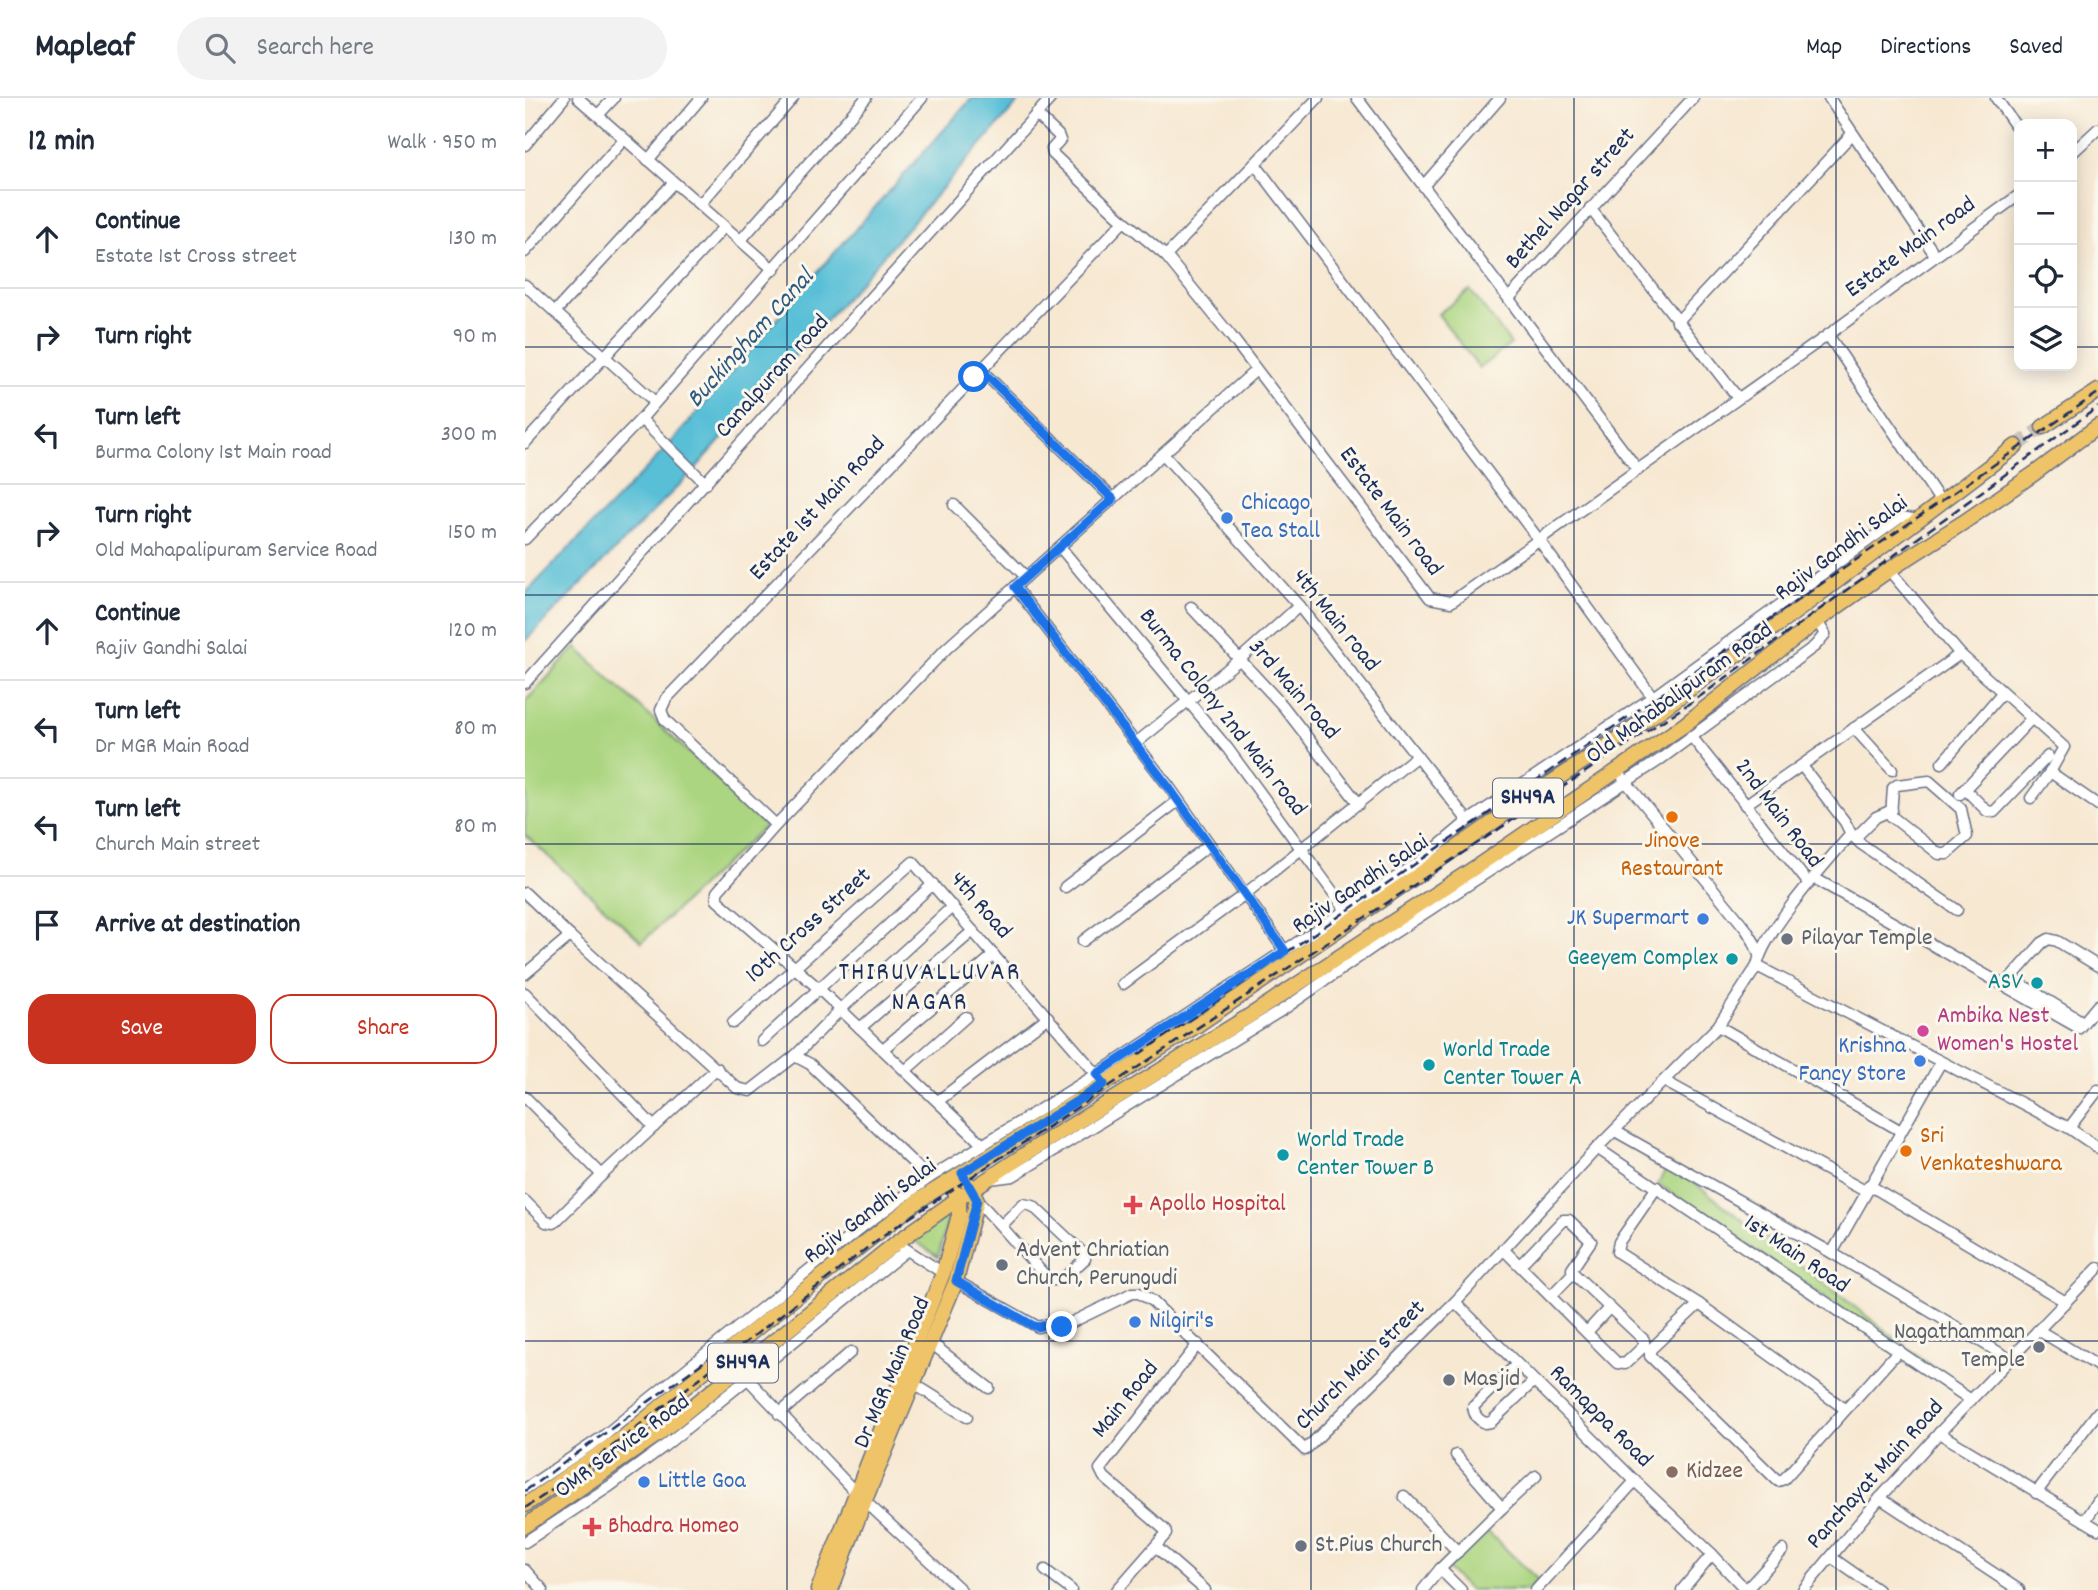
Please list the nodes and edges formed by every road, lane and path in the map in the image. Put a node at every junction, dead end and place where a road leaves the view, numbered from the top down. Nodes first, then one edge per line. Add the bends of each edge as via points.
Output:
1 (565, 98) edge
2 (578, 98) edge
3 (614, 98) edge
4 (701, 98) edge
5 (793, 98) edge
6 (866, 98) edge
7 (922, 98) edge
8 (1051, 98) edge
9 (1318, 98) edge
10 (1357, 98) edge
11 (1500, 98) edge
12 (1693, 98) edge
13 (1829, 98) edge
14 (1996, 98) edge
15 (1036, 114) junction
16 (598, 115) junction
17 (2014, 124) edge
18 (2098, 129) edge
19 (1852, 134) junction
20 (624, 139) junction
21 (525, 145) edge
22 (2077, 148) edge
23 (648, 160) junction
24 (1255, 164) junction
25 (673, 183) junction
26 (1424, 186) junction
27 (2014, 199) edge
28 (699, 204) junction
29 (1590, 208) junction
30 (1124, 221) junction
31 (724, 227) junction
32 (740, 241) junction
33 (525, 252) edge
34 (1935, 255) junction
35 (1166, 256) junction
36 (773, 270) junction
37 (525, 285) edge
38 (1509, 298) junction
39 (555, 312) junction
40 (1677, 322) junction
41 (1828, 335) junction
42 (604, 359) junction
43 (981, 370) junction
44 (1256, 370) junction
45 (2098, 391) edge
46 (1738, 398) junction
47 (655, 402) junction
48 (645, 423) junction
49 (2098, 425) edge
50 (2043, 427) tunnel mouth
51 (525, 443) edge
52 (2016, 446) tunnel mouth
53 (1163, 454) junction
54 (1638, 470) junction
55 (702, 480) junction
56 (1113, 499) junction
57 (1941, 502) junction
58 (954, 505) dead end
59 (525, 539) edge
60 (1539, 540) junction
61 (1060, 547) junction
62 (1889, 570) junction
63 (1027, 577) junction
64 (1015, 587) junction
65 (1299, 606) junction
66 (1191, 607) dead end
67 (1817, 621) junction
68 (1960, 654) junction
69 (1240, 659) junction
70 (525, 683) edge
71 (2002, 693) junction
72 (1188, 701) junction
73 (1657, 704) junction
74 (2031, 719) junction
75 (1854, 728) junction
76 (1691, 736) junction
77 (1136, 743) junction
78 (1417, 756) junction
79 (2048, 756) dead end
80 (1942, 763) dead end
81 (1802, 766) junction
82 (1892, 770) dead end
83 (2050, 772) junction
84 (1622, 776) junction
85 (1965, 789) junction
86 (2031, 798) dead end
87 (1178, 801) junction
88 (1953, 801) junction
89 (1359, 804) junction
90 (1745, 805) junction
91 (2098, 805) edge
92 (1892, 810) junction
93 (1468, 821) junction
94 (776, 825) junction
95 (1853, 836) junction
96 (1209, 845) junction
97 (1300, 848) junction
98 (913, 862) joint
99 (1414, 872) junction
100 (1811, 881) junction
101 (933, 884) junction
102 (1065, 887) dead end
103 (525, 893) edge
104 (1245, 894) junction
105 (953, 906) junction
106 (1346, 909) junction
107 (1367, 910) junction
108 (1957, 910) dead end
109 (1380, 930) junction
110 (973, 931) junction
111 (570, 936) junction
112 (1083, 941) dead end
113 (1285, 951) junction
114 (994, 955) junction
115 (1758, 960) junction
116 (2098, 965) edge
117 (794, 968) junction
118 (525, 974) edge
119 (2008, 982) junction
120 (1123, 984) dead end
121 (818, 988) junction
122 (525, 993) edge
123 (2098, 1005) edge
124 (840, 1010) junction
125 (966, 1017) dead end
126 (1048, 1017) junction
127 (733, 1023) dead end
128 (1718, 1026) junction
129 (860, 1028) junction
130 (762, 1041) dead end
131 (883, 1049) junction
132 (795, 1056) junction
133 (1941, 1062) junction
134 (717, 1069) junction
135 (906, 1070) junction
136 (1100, 1079) junction
137 (1664, 1081) junction
138 (1147, 1088) junction
139 (2098, 1090) edge
140 (525, 1097) edge
141 (938, 1101) junction
142 (654, 1127) junction
143 (2069, 1128) junction
144 (1615, 1131) junction
145 (1901, 1131) junction
146 (982, 1144) junction
147 (1597, 1148) junction
148 (2098, 1148) edge
149 (962, 1173) junction
150 (602, 1175) junction
151 (929, 1178) junction
152 (949, 1182) junction
153 (1657, 1187) junction
154 (1867, 1188) junction
155 (974, 1194) junction
156 (959, 1198) junction
157 (525, 1202) edge
158 (1001, 1226) junction
159 (902, 1246) junction
160 (1503, 1249) junction
161 (1832, 1253) junction
162 (1520, 1265) junction
163 (2098, 1268) edge
164 (1573, 1273) junction
165 (950, 1277) junction
166 (1551, 1296) junction
167 (1455, 1302) junction
168 (2066, 1302) junction
169 (1699, 1304) junction
170 (1609, 1308) junction
171 (2039, 1330) junction
172 (1587, 1332) junction
173 (931, 1343) junction
174 (1198, 1344) junction
175 (1899, 1350) junction
176 (851, 1352) dead end
177 (2010, 1359) junction
178 (1517, 1364) junction
179 (2098, 1366) edge
180 (747, 1378) junction
181 (1534, 1381) junction
182 (915, 1384) junction
183 (989, 1388) dead end
184 (1971, 1400) junction
185 (1845, 1409) junction
186 (2098, 1412) edge
187 (779, 1414) junction
188 (967, 1417) dead end
189 (1939, 1433) junction
190 (1456, 1455) dead end
191 (1536, 1476) dead end
192 (1635, 1481) junction
193 (525, 1489) edge
194 (2036, 1493) junction
195 (860, 1496) junction
196 (1404, 1496) dead end
197 (1880, 1498) junction
198 (2098, 1501) edge
199 (525, 1505) edge
200 (1503, 1508) junction
201 (2085, 1521) junction
202 (525, 1526) edge
203 (2098, 1529) edge
204 (525, 1542) edge
205 (1160, 1543) junction
206 (1783, 1550) dead end
207 (1458, 1552) junction
208 (1712, 1554) junction
209 (1831, 1557) junction
210 (1440, 1569) junction
211 (525, 1570) edge
212 (1045, 1570) dead end
213 (543, 1590) edge
214 (818, 1590) edge
215 (831, 1590) edge
216 (961, 1590) edge
217 (1072, 1590) edge
218 (1117, 1590) edge
219 (1205, 1590) edge
220 (1423, 1590) edge
221 (1461, 1590) edge
222 (1536, 1590) edge
223 (1683, 1590) edge
224 (1746, 1590) edge
225 (1803, 1590) edge
226 (1878, 1590) edge
227 (2019, 1590) edge

1 - 21 street
2 - 16 street
3 - 16 street
4 - 23 street
5 - 28 street
6 - 32 street
7 - 36 street
8 - 15 street, Canalpuram road
9 - 24 street
10 - 26 street
11 - 26 street
12 - 29 street, Bethel Nagar street
13 - 19 street
14 - 17 street
15 - 30 street, Estate Main road via 1059,135 1053,154
15 - 55 street, Canalpuram road
16 - 20 street
18 - 22 street
19 - 34 street
19 - 40 street
20 - 23 street
20 - 33 street
23 - 25 street
24 - 35 street
24 - 60 street
25 - 28 street
25 - 39 street
26 - 38 street
27 - 34 street, Estate Main road
28 - 31 street
29 - 38 street, Bethel Nagar street
29 - 40 street
30 - 35 street, Estate Main road
30 - 43 street, Estate 1st Main Road
31 - 32 street
31 - 42 street
32 - 36 street
34 - 41 street, Estate Main road
35 - 44 street, Estate Main road
36 - 47 street
37 - 39 street
38 - 54 street
39 - 42 street
40 - 46 street
41 - 46 street, Estate Main road
41 - 57 street
42 - 47 street
42 - 51 street
43 - 56 street
43 - 94 street, Estate 1st Main Road via 663,704 665,720
44 - 53 street
44 - 60 street, Estate Main road via 1430,598 1451,602
45 - 50 main road
46 - 54 street, Estate Main road
47 - 48 street
48 - 55 street
48 - 59 street
49 - 62 main road, Rajiv Gandhi Salai / SH49A via 2035,473
52 - 57 main road, Rajiv Gandhi Salai / SH49A
53 - 56 street
53 - 65 street, 4th Main road
54 - 60 street, Estate Main road
55 - 70 street, Canalpuram road
56 - 61 street
57 - 73 main road, Rajiv Gandhi Salai / SH49A
58 - 63 street
60 - 73 street
61 - 63 street
61 - 72 street, Burma Colony 2nd Main road
62 - 67 main road, Old Mahabalipuram Road / SH49A
62 - 68 street
63 - 64 street
64 - 77 street
64 - 94 street via 947,648
65 - 69 street
65 - 78 street, 4th Main road
66 - 69 street, 3rd Main road
67 - 76 street via 1825,634 1815,646
67 - 84 main road, Old Mahabalipuram Road / SH49A
68 - 71 street
68 - 75 street
69 - 72 street
69 - 89 street, 3rd Main road
71 - 74 street
71 - 80 street
72 - 77 street
72 - 97 street, Burma Colony 2nd Main road
73 - 93 street
73 - 99 main road, Rajiv Gandhi Salai / SH49A via 1519,804
74 - 83 street via 2064,747
74 - 85 street
75 - 81 street
75 - 82 street
76 - 84 street
76 - 90 street, 2nd Main Road
77 - 87 street
78 - 89 street
78 - 93 street, 4th Main road
79 - 85 street via 1991,813
81 - 90 street
81 - 95 street
83 - 86 street
83 - 91 street
84 - 109 main road, Old Mahabalipuram Road / SH49A
84 - 115 street via 1746,929
84 - 138 street via 1287,1007
85 - 88 street
87 - 96 street
87 - 102 street
88 - 92 street via 1929,781 1897,785 1892,792
88 - 92 street via 1963,813 1966,836 1947,854 1940,854 1893,819
89 - 97 street
90 - 100 street, 2nd Main Road
92 - 95 street
93 - 99 street
94 - 117 street via 715,896
95 - 100 street
95 - 108 street
96 - 104 street
96 - 112 street
97 - 104 street
97 - 106 street, Burma Colony 2nd Main road
98 - 101 street, 4th Road
98 - 117 street, 10th Cross Street
99 - 106 street
99 - 107 main road, Rajiv Gandhi Salai / SH49A
100 - 115 street, 2nd Main Road
100 - 119 street
101 - 105 street, 4th Road
101 - 121 street
103 - 111 street
104 - 113 street
104 - 120 street
105 - 110 street, 4th Road
105 - 124 street
106 - 113 street
107 - 109 main road
107 - 136 main road, Rajiv Gandhi Salai / SH49A via 1199,1024
109 - 138 main road, Old Mahabalipuram Road / SH49A
110 - 114 street, 4th Road
110 - 129 street
111 - 118 street
111 - 134 street
113 - 136 street
114 - 126 street, 4th Road
114 - 131 street
115 - 128 street, 2nd Main Road
115 - 133 street
116 - 119 street via 2049,939
117 - 121 street
117 - 127 street, 10th Cross Street
119 - 123 street via 2081,1025
121 - 124 street
121 - 130 street
122 - 142 street
124 - 129 street
124 - 132 street
125 - 135 street
126 - 136 street, 4th Road
126 - 141 street
128 - 137 street, 2nd Main Road
128 - 145 street
129 - 131 street
131 - 135 street
132 - 134 street via 750,1091 737,1088
132 - 151 street via 810,1064
133 - 143 street
133 - 145 street
134 - 142 street
135 - 141 street
136 - 146 street
136 - 149 main road, Rajiv Gandhi Salai / SH49A
137 - 144 street, 2nd Main Road
137 - 154 street
138 - 155 main road, Old Mahabalipuram Road / SH49A via 987,1180
139 - 143 street
140 - 150 street
141 - 146 street
142 - 150 street
143 - 148 street
144 - 147 street, 2nd Main Road
144 - 161 street
145 - 154 street
146 - 151 street
147 - 153 street, 1st Main Road
147 - 160 street, 2nd Main Road
149 - 152 main road, Rajiv Gandhi Salai / SH49A
149 - 155 main road
150 - 157 street via 554,1223 546,1222
151 - 193 street via 851,1235 601,1438
152 - 156 main road
152 - 199 main road, Rajiv Gandhi Salai / SH49A via 918,1201 625,1436
153 - 169 street via 1619,1242 1617,1252
153 - 175 street, 1st Main Road
154 - 161 street
154 - 168 street
155 - 156 main road, Old Mahabalipuram Road / SH49A
155 - 158 street
155 - 165 main road, Dr MGR Main Road
156 - 159 main road, Old Mahabalipuram Road / SH49A
156 - 165 main road, Dr MGR Main Road
158 - 158 street via 1054,1282 1085,1259 1033,1206 1023,1205
159 - 165 street, Church Main street
159 - 180 street, OMR Service Road
159 - 202 main road, Old Mahabalipuram Road / SH49A via 657,1435
160 - 162 street
160 - 167 street, 2nd Main Road
161 - 177 street
162 - 164 street via 1563,1220 1569,1220 1591,1241
162 - 166 street
163 - 168 street, Panchayat Main Road
164 - 166 street
164 - 170 street
165 - 173 main road, Dr MGR Main Road
165 - 174 street, Church Main street via 1038,1327 1062,1327 1139,1293
165 - 195 main road, Dr MGR Main Road
166 - 172 street
167 - 174 street, Church Main street via 1305,1450
167 - 178 street, Ramappa Road
168 - 171 street, Panchayat Main Road
169 - 185 street
169 - 185 street via 1653,1347 1650,1356 1775,1480 1782,1481
170 - 172 street
170 - 172 street via 1644,1340 1644,1346 1621,1365
171 - 177 street, Panchayat Main Road
171 - 179 street
173 - 182 main road, Dr MGR Main Road
173 - 183 street
174 - 205 street, Main Road via 1100,1469 1165,1530
175 - 184 street, 1st Main Road
175 - 185 street
176 - 187 street
177 - 184 street, Panchayat Main Road
178 - 181 street, Ramappa Road
178 - 181 street via 1473,1407 1480,1420 1491,1422
180 - 187 street
180 - 204 street, OMR Service Road via 620,1479
181 - 192 street, Ramappa Road
182 - 188 street
182 - 195 main road, Dr MGR Main Road
184 - 189 street, Panchayat Main Road
186 - 194 street
187 - 195 street
189 - 194 street
189 - 197 street, Panchayat Main Road
190 - 200 street
191 - 200 street
192 - 208 street, Ramappa Road
192 - 222 street
194 - 201 street
195 - 214 main road, Dr MGR Main Road
195 - 215 main road, Dr MGR Main Road
195 - 216 street
196 - 207 street
197 - 209 street, Panchayat Main Road
197 - 227 street
198 - 201 street
200 - 207 street
201 - 203 street
205 - 218 street
205 - 219 street
206 - 224 street
207 - 210 street
208 - 223 street
208 - 224 street, Ramappa Road
209 - 225 street, Panchayat Main Road
209 - 226 street
210 - 220 street
210 - 221 street
211 - 213 street
212 - 217 street

